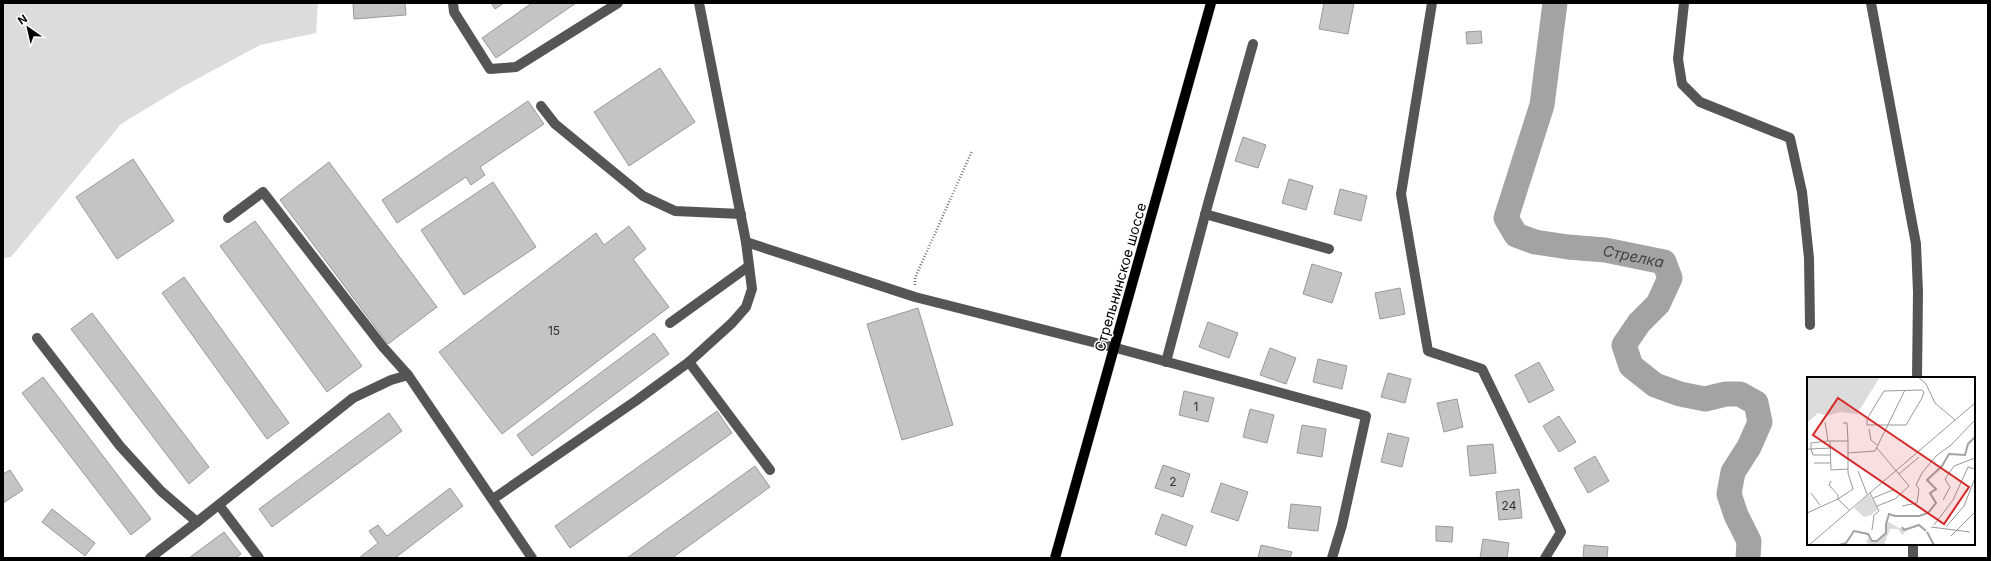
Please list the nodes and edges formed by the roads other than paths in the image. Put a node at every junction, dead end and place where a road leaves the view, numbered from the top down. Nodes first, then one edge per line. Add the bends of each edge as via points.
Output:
1 (453, 3) edge
2 (618, 3) edge
3 (699, 3) edge
4 (1211, 3) edge
5 (1432, 3) edge
6 (1684, 3) edge
7 (1872, 3) edge
8 (1253, 44) dead end
9 (541, 106) dead end
10 (741, 214) junction
11 (1205, 214) junction
12 (228, 218) dead end
13 (746, 242) junction
14 (1329, 249) dead end
15 (749, 266) junction
16 (670, 323) dead end
17 (1810, 325) dead end
18 (37, 338) dead end
19 (1115, 348) junction
20 (689, 362) junction
21 (1166, 362) junction
22 (408, 375) junction
23 (1916, 377) edge
24 (770, 470) dead end
25 (493, 499) junction
26 (219, 505) junction
27 (197, 522) junction
28 (1913, 545) edge
29 (150, 558) edge
30 (259, 558) edge
31 (532, 558) edge
32 (1055, 558) edge
33 (1332, 558) edge
34 (1545, 558) edge
35 (1913, 558) edge

1 - 2 street via 454,12 490,69 516,67
3 - 10 street
4 - 19 main road, Стрельнинское шоссе
5 - 34 street via 1401,194 1428,351 1482,369 1560,532
6 - 17 street via 1678,59 1682,84 1700,102 1790,138 1802,192 1808,251
7 - 23 street via 1916,244
8 - 11 street
9 - 10 street via 555,124 643,196 676,211
10 - 13 street
11 - 14 street
11 - 21 street
12 - 22 street via 263,192 383,347
13 - 15 street
13 - 19 street via 915,297
15 - 16 street
15 - 20 street via 752,289 746,307
18 - 27 street via 120,446 161,491
19 - 21 street
19 - 32 main road, Стрельнинское шоссе
20 - 24 street
20 - 25 street
21 - 33 street via 1366,416 1342,525
22 - 25 street
22 - 26 street via 353,398
25 - 31 street
26 - 27 street
26 - 30 street
27 - 29 street
28 - 35 street

